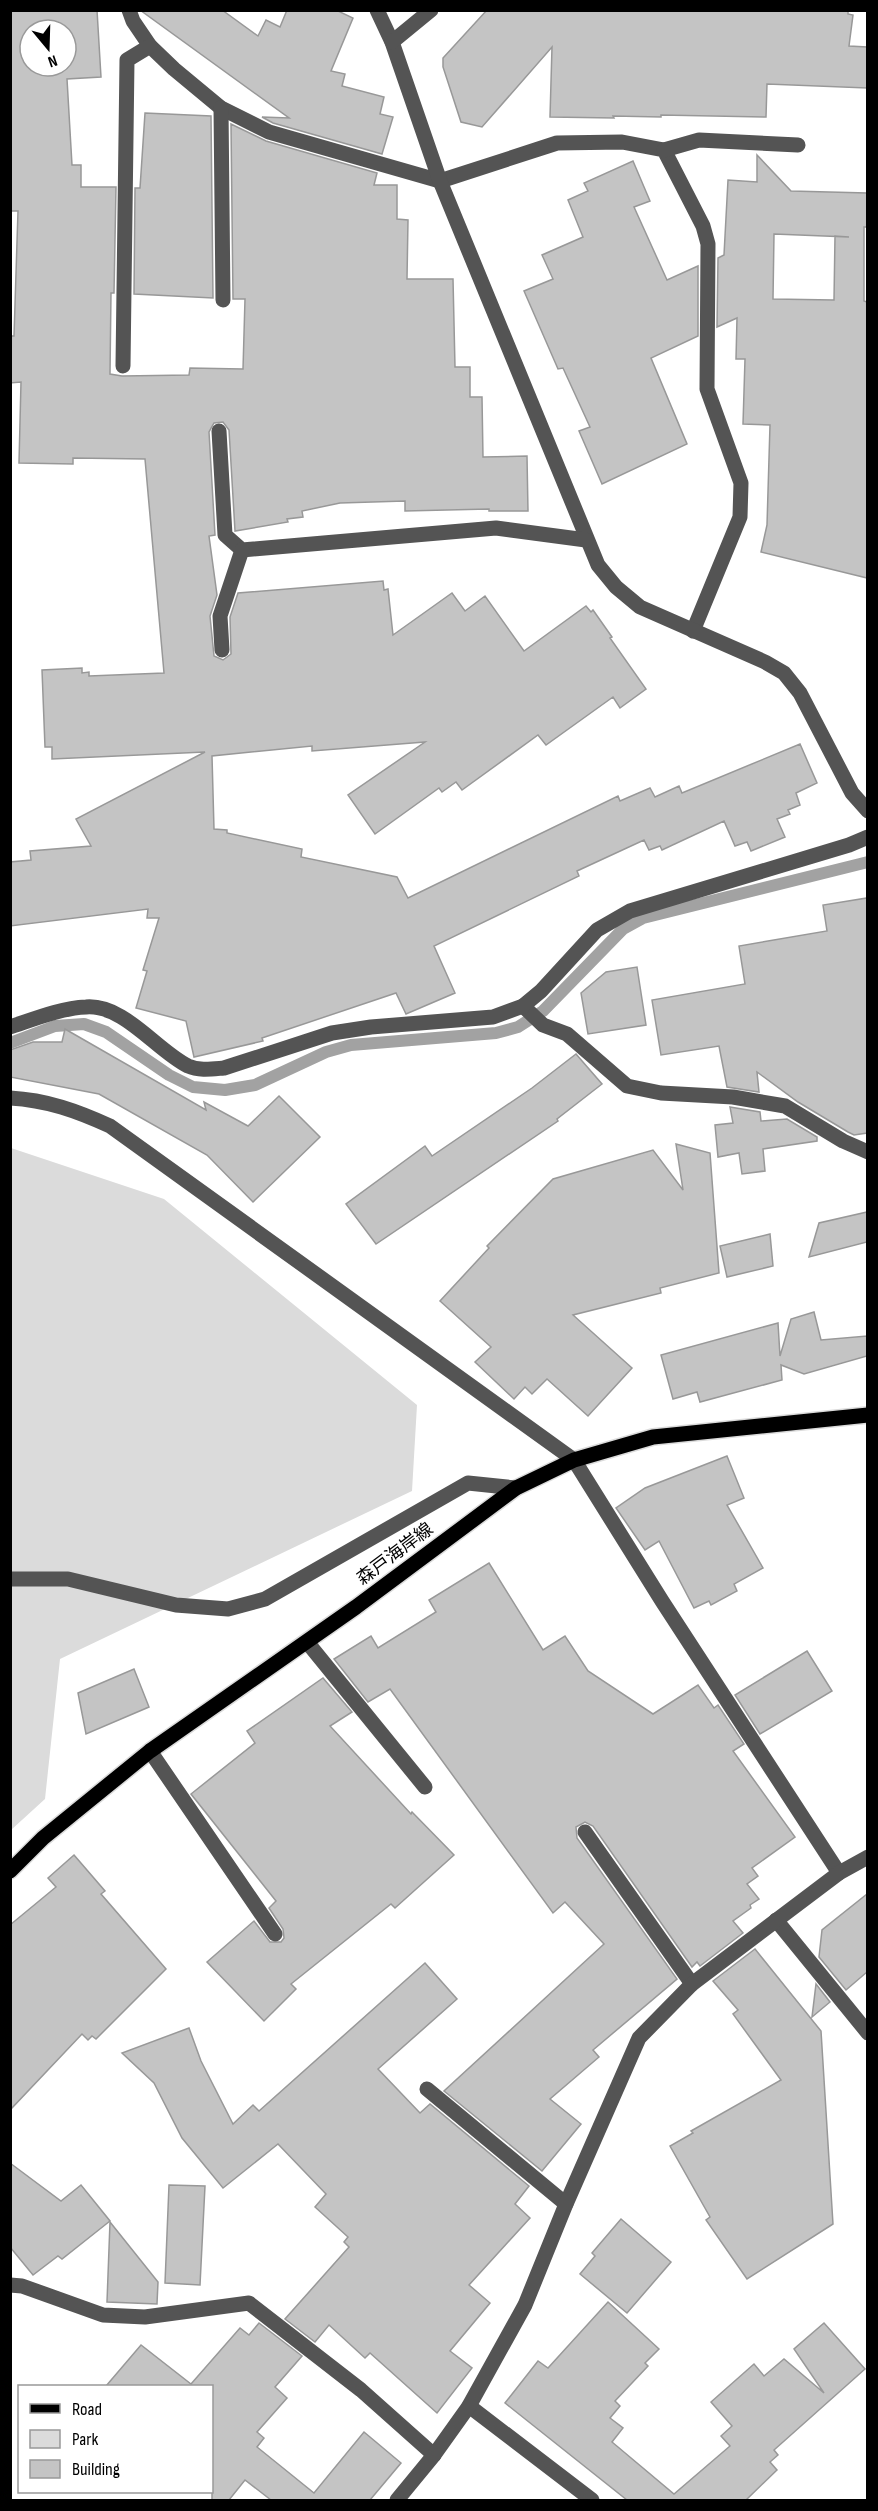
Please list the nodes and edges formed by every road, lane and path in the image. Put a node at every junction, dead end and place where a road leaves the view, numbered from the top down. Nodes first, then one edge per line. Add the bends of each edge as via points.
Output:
1 (129, 10) edge
2 (377, 10) edge
3 (431, 10) edge
4 (392, 42) junction
5 (150, 46) junction
6 (221, 108) junction
7 (798, 145) dead end
8 (664, 150) junction
9 (440, 181) junction
10 (223, 300) dead end
11 (123, 366) dead end
12 (219, 431) dead end
13 (586, 540) junction
14 (242, 550) junction
15 (693, 631) junction
16 (222, 650) dead end
17 (867, 811) edge
18 (867, 837) edge
19 (526, 1010) junction
20 (10, 1027) edge
21 (10, 1098) edge
22 (867, 1152) edge
23 (867, 1415) edge
24 (574, 1460) junction
25 (516, 1488) junction
26 (10, 1579) edge
27 (307, 1642) junction
28 (150, 1751) junction
29 (425, 1787) dead end
30 (585, 1832) dead end
31 (867, 1857) edge
32 (10, 1871) edge
33 (839, 1873) junction
34 (776, 1920) junction
35 (275, 1934) dead end
36 (692, 1984) junction
37 (867, 2033) edge
38 (427, 2089) dead end
39 (566, 2204) junction
40 (10, 2285) edge
41 (469, 2406) junction
42 (434, 2455) junction
43 (397, 2500) edge
44 (592, 2500) edge

1 - 5 street
2 - 4 street
3 - 4 street
4 - 9 street
5 - 6 street
5 - 11 street via 127,60
6 - 9 street via 269,132
6 - 10 street
7 - 8 street via 699,140
8 - 9 street via 622,142 557,143
8 - 15 street via 703,225 708,244 706,389 741,483 740,517
9 - 13 street
12 - 14 street via 225,535
13 - 14 street via 496,528
13 - 15 street via 598,565 616,587 640,607
14 - 16 street via 220,616
15 - 17 street via 784,673 800,693 852,793
18 - 19 street via 630,911 597,930
19 - 20 street via 493,1017 332,1033 207,1070 189,1066 112,1011 87,1006
19 - 22 street via 543,1025 567,1034 627,1086 785,1106
21 - 24 street via 74,1109 110,1126
23 - 24 main road, 森戸海岸線 via 653,1437
24 - 25 main road, 森戸海岸線
24 - 33 street
25 - 26 street via 468,1483 266,1599 228,1609 176,1605 68,1579
25 - 27 main road, 森戸海岸線
27 - 28 main road, 森戸海岸線
27 - 29 street
28 - 32 main road, 森戸海岸線 via 43,1838
28 - 35 street
30 - 36 street
31 - 33 street
33 - 34 street
34 - 36 street
34 - 37 street
36 - 39 street via 639,2038
38 - 39 street
39 - 41 street via 525,2305
40 - 42 street via 103,2315 145,2317 249,2303 361,2390
41 - 42 street
41 - 44 street
42 - 43 street

